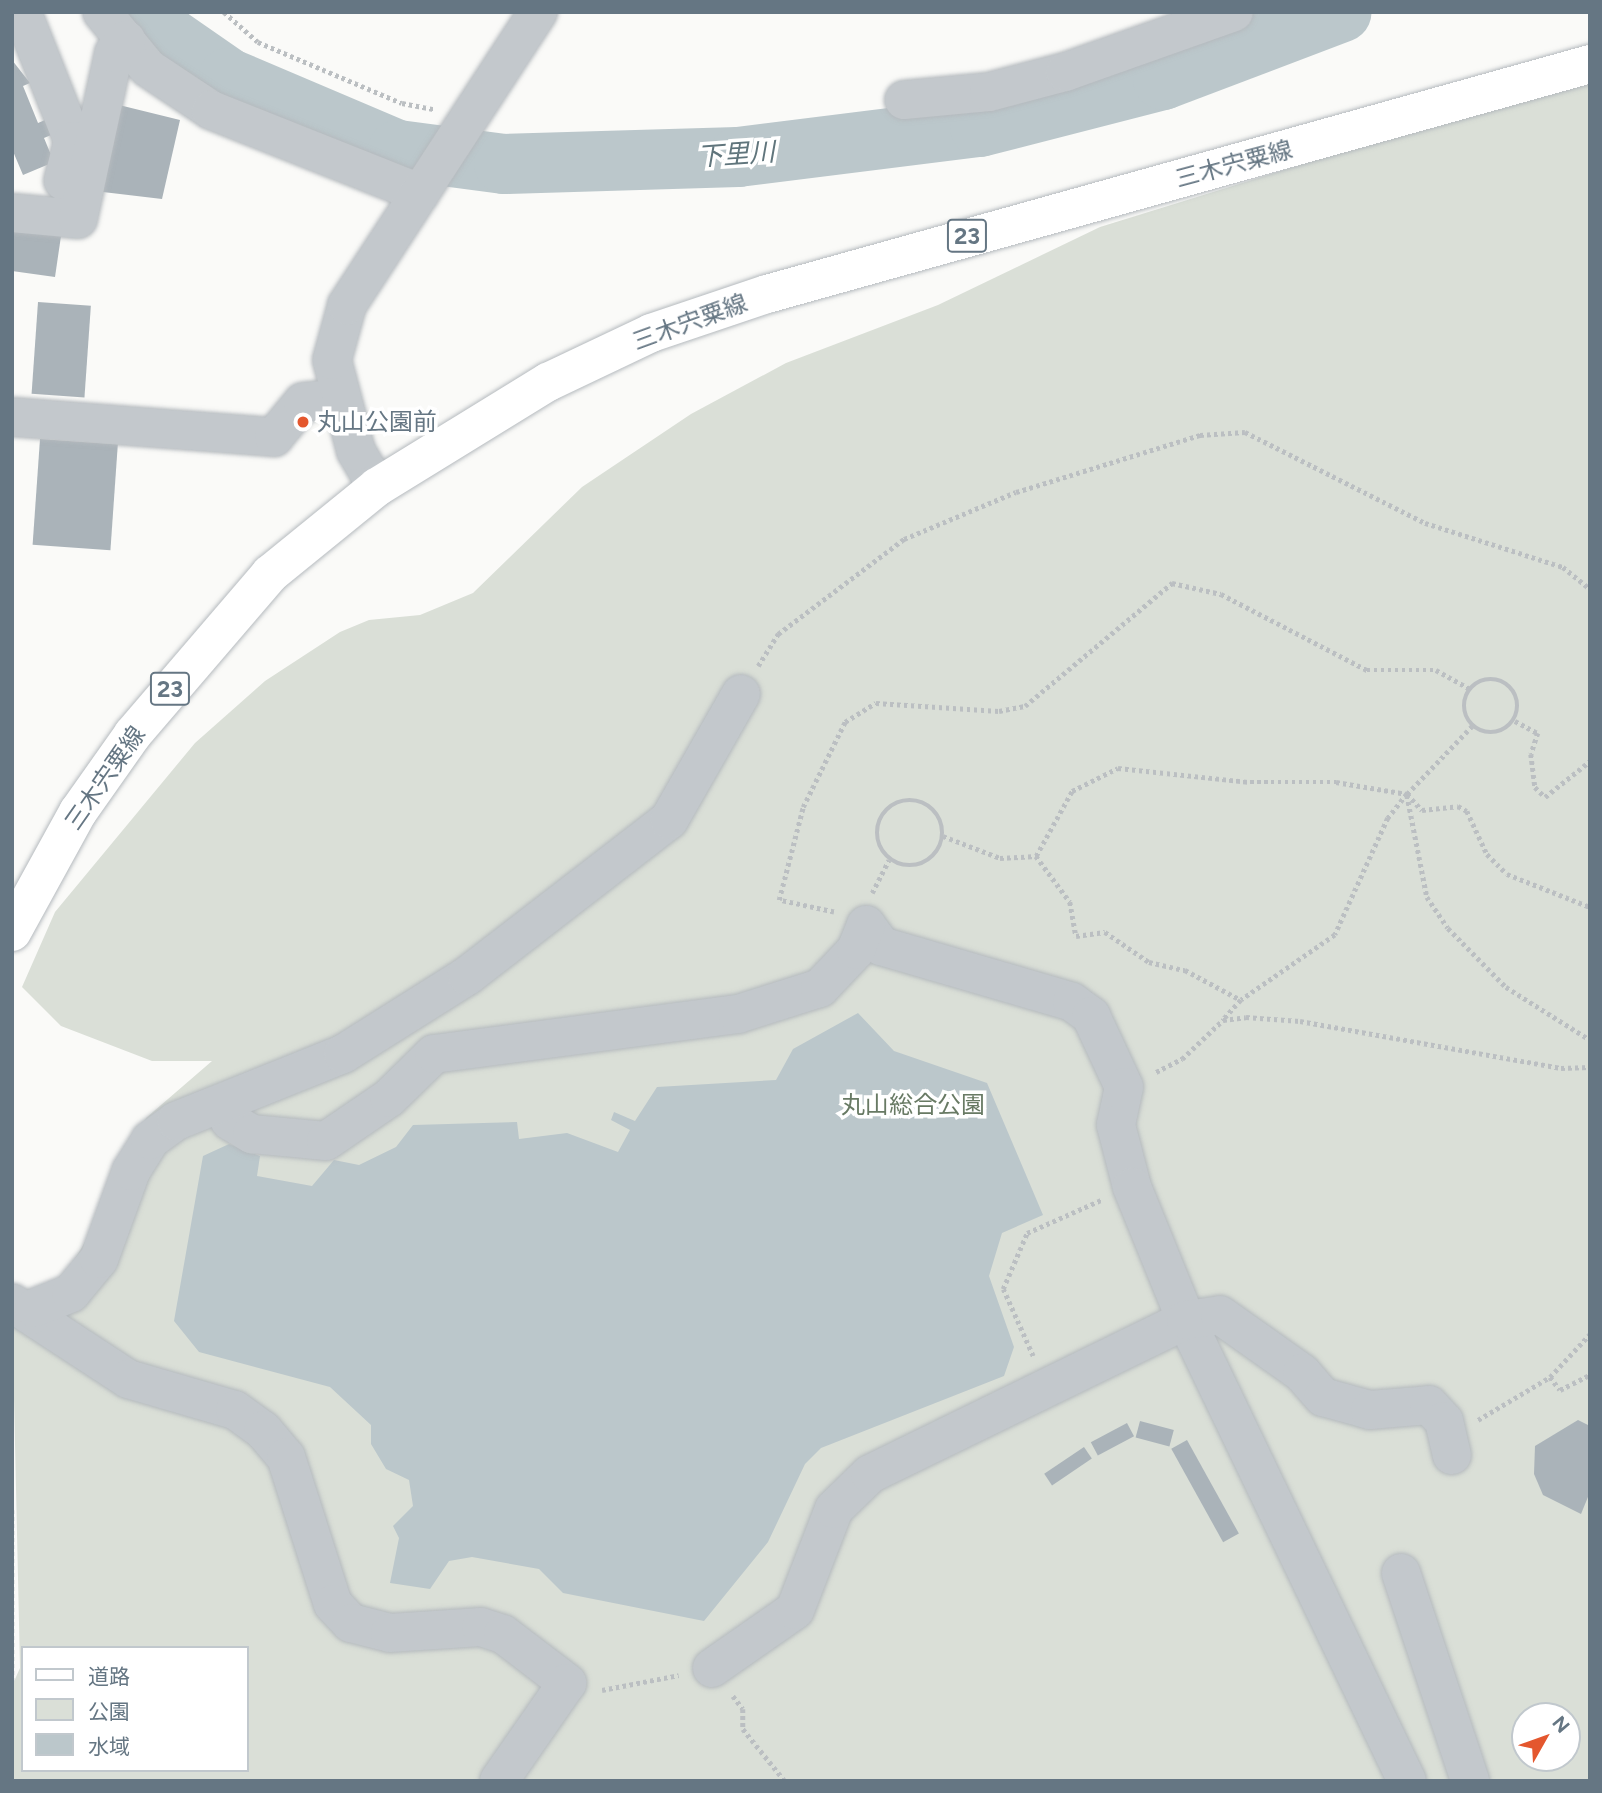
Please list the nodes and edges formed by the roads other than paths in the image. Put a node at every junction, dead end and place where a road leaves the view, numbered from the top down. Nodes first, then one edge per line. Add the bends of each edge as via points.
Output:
1 (22, 12) edge
2 (538, 12) edge
3 (1234, 12) edge
4 (114, 26) edge
5 (1590, 64) edge
6 (904, 100) dead end
7 (12, 190) edge
8 (420, 194) junction
9 (12, 213) edge
10 (339, 398) junction
11 (12, 417) edge
12 (377, 487) junction
13 (741, 694) road end
14 (12, 932) edge
15 (223, 1104) junction
16 (22, 1309) edge
17 (1186, 1320) junction
18 (1451, 1448) road end
19 (1401, 1573) dead end
20 (712, 1668) road end
21 (1470, 1780) edge
22 (499, 1781) edge
23 (1407, 1781) edge

1 - 7 street via 74,141 60,194
2 - 8 street
3 - 6 street via 1040,79 989,92
4 - 8 street via 148,68 211,110
4 - 9 street via 114,53 78,219
5 - 12 main road, 三木宍粟線 / 23 via 1050,212 650,333 548,382
8 - 10 street via 347,305 332,360
10 - 11 street via 303,402 274,437
10 - 12 street
12 - 14 main road, 三木宍粟線 / 23 via 270,574 201,650 78,812
13 - 15 street via 669,820 456,983 343,1054
15 - 16 street via 176,1121 150,1140 131,1171 99,1259 71,1293
15 - 17 street via 230,1121 252,1134 326,1141 389,1098 434,1054 738,1014 820,988 856,950 866,925 881,946 1082,1007 1124,1087 1116,1125 1132,1187
16 - 22 street via 128,1380 235,1410 263,1430 286,1457 333,1604 351,1623 390,1633 481,1627 503,1634 567,1683
17 - 18 street via 1220,1315 1302,1373 1324,1397 1370,1410 1429,1405 1444,1422
17 - 20 street via 870,1474 834,1509 795,1610
17 - 23 street
19 - 21 street

